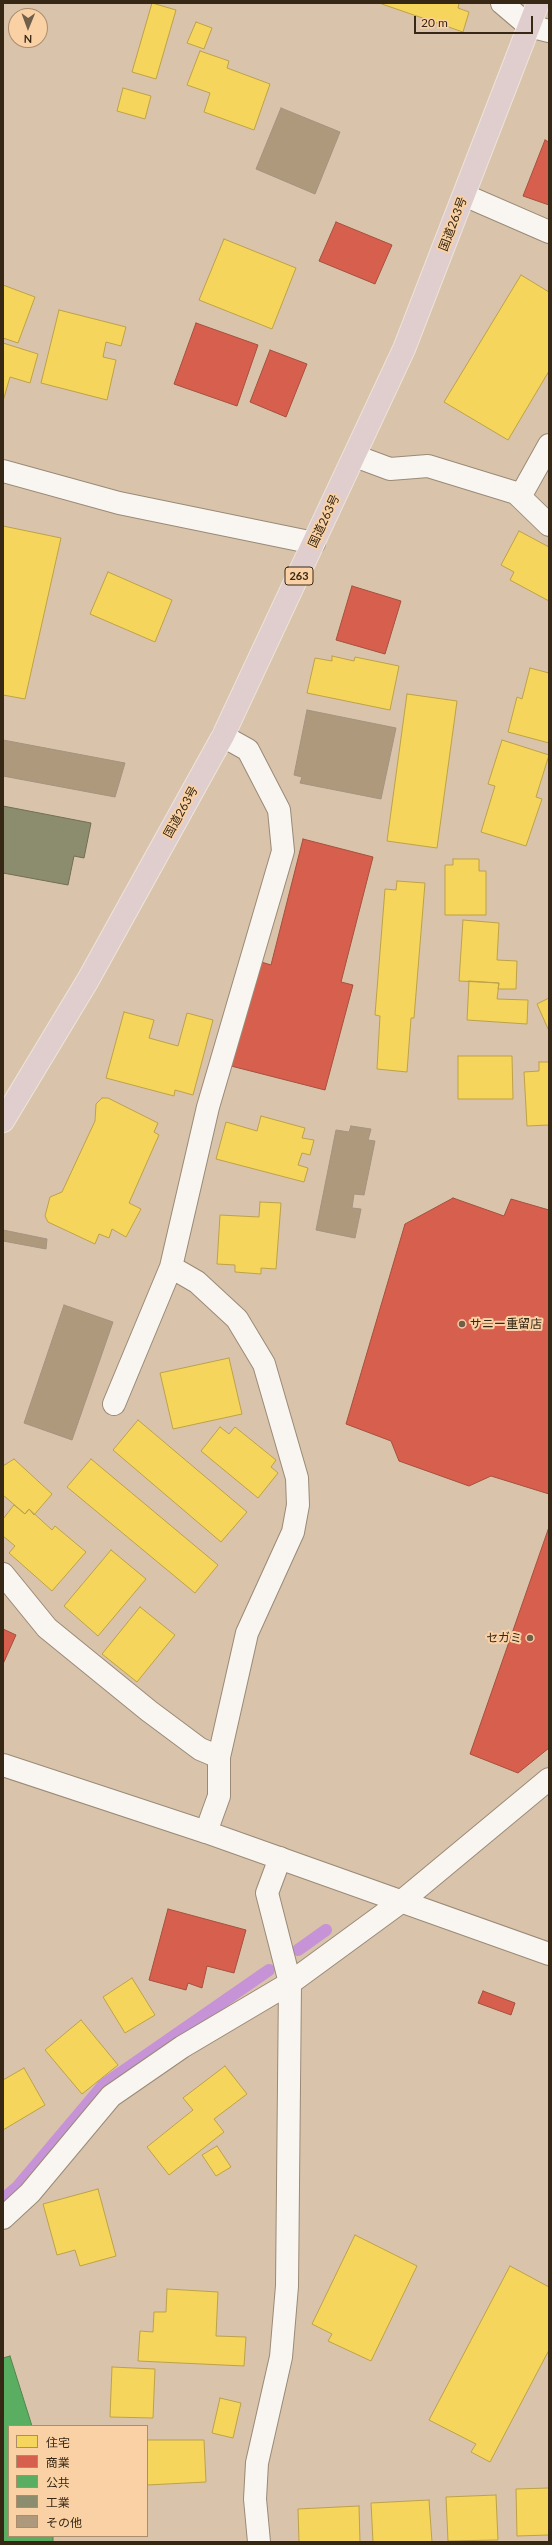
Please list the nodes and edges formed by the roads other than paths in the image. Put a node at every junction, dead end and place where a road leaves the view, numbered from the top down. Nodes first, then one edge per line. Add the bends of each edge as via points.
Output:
1 (502, 3) edge
2 (538, 3) edge
3 (539, 28) edge
4 (464, 195) junction
5 (549, 232) edge
6 (549, 445) edge
7 (355, 456) junction
8 (3, 470) edge
9 (520, 497) junction
10 (549, 525) edge
11 (314, 543) junction
12 (223, 736) junction
13 (3, 1122) edge
14 (171, 1267) junction
15 (114, 1404) dead end
16 (3, 1574) edge
17 (219, 1757) junction
18 (3, 1765) edge
19 (549, 1779) edge
20 (206, 1832) junction
21 (280, 1858) junction
22 (402, 1901) junction
23 (549, 1954) edge
24 (290, 1983) junction
25 (3, 2218) edge
26 (259, 2542) edge

1 - 3 street
2 - 3 highway, 国道263号 / 263
3 - 4 highway, 国道263号 / 263
4 - 5 street
4 - 7 highway, 国道263号 / 263 via 404,350
6 - 9 street
7 - 9 street via 390,469 428,466 516,493
7 - 11 highway, 国道263号 / 263
8 - 11 street via 119,503
9 - 10 street
11 - 12 highway, 国道263号 / 263
12 - 13 highway, 国道263号 / 263 via 88,980
12 - 14 street via 248,750 279,810 283,851 208,1108
14 - 15 street
14 - 17 street via 197,1282 237,1319 264,1364 297,1478 298,1505 293,1532 247,1632
16 - 17 street via 47,1628 149,1711 200,1749
17 - 20 street via 219,1796
18 - 20 street
19 - 22 street
20 - 21 street
21 - 22 street
21 - 24 street via 267,1893
22 - 23 street
22 - 24 street
24 - 25 street via 182,2047 112,2096 30,2193
24 - 26 street via 287,2286 281,2357 257,2463 255,2499

